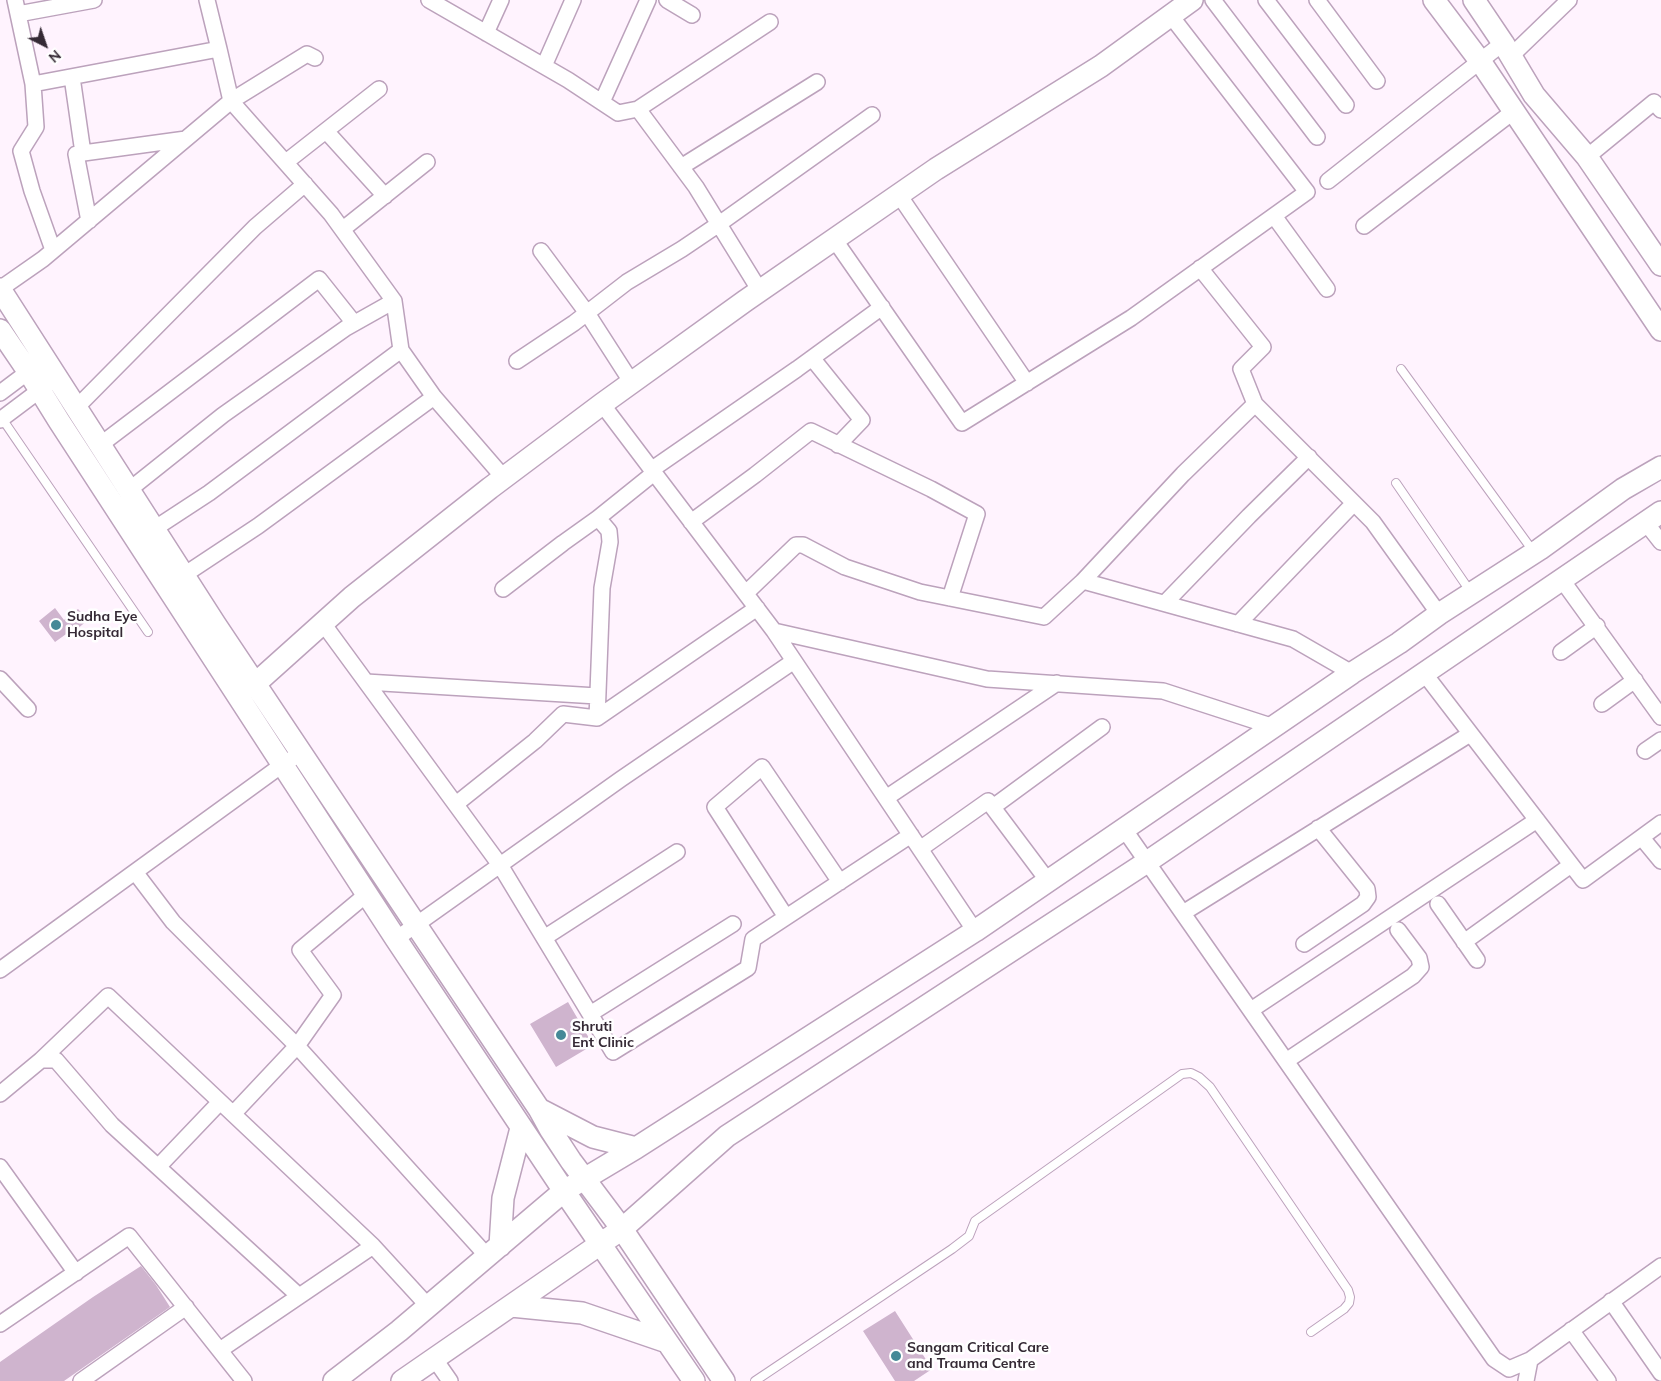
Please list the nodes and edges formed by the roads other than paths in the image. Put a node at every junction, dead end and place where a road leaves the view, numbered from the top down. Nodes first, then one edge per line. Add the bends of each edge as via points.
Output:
1 (94, 0) edge
2 (207, 0) edge
3 (501, 0) edge
4 (573, 0) edge
5 (648, 0) edge
6 (667, 0) edge
7 (1192, 0) edge
8 (1213, 0) edge
9 (1266, 0) edge
10 (1317, 0) edge
11 (1434, 0) edge
12 (1474, 0) edge
13 (432, 1) edge
14 (1560, 3) edge
15 (17, 7) edge
16 (692, 15) dead end
17 (1171, 16) junction
18 (770, 22) dead end
19 (486, 33) junction
20 (1507, 49) junction
21 (219, 50) junction
22 (315, 58) dead end
23 (1480, 61) junction
24 (544, 66) junction
25 (72, 77) junction
26 (1377, 81) dead end
27 (817, 82) dead end
28 (33, 84) junction
29 (379, 89) dead end
30 (231, 101) junction
31 (602, 102) junction
32 (1346, 105) dead end
33 (638, 109) junction
34 (1661, 110) edge
35 (1514, 111) junction
36 (872, 115) dead end
37 (326, 131) junction
38 (1317, 137) dead end
39 (186, 139) junction
40 (83, 153) junction
41 (1587, 157) junction
42 (286, 162) junction
43 (427, 162) dead end
44 (681, 168) junction
45 (1328, 181) dead end
46 (305, 184) junction
47 (899, 195) junction
48 (385, 196) junction
49 (1274, 216) junction
50 (89, 221) junction
51 (719, 224) junction
52 (1364, 226) dead end
53 (342, 229) junction
54 (834, 239) junction
55 (53, 250) junction
56 (541, 251) dead end
57 (1661, 265) edge
58 (1200, 268) junction
59 (0, 289) edge
60 (1327, 289) dead end
61 (760, 291) junction
62 (394, 301) junction
63 (882, 307) junction
64 (587, 313) junction
65 (354, 323) junction
66 (0, 330) edge
67 (1661, 330) edge
68 (401, 350) junction
69 (812, 358) junction
70 (517, 361) dead end
71 (36, 365) junction
72 (1401, 369) dead end
73 (57, 378) junction
74 (632, 383) junction
75 (1027, 383) junction
76 (40, 390) junction
77 (0, 393) edge
78 (434, 397) junction
79 (602, 404) junction
80 (1255, 404) junction
81 (76, 408) junction
82 (0, 418) edge
83 (100, 445) junction
84 (838, 445) junction
85 (1309, 458) junction
86 (1661, 467) edge
87 (653, 472) junction
88 (504, 478) junction
89 (1396, 483) dead end
90 (129, 490) junction
91 (1354, 503) junction
92 (1653, 517) edge
93 (598, 518) junction
94 (691, 522) junction
95 (154, 529) junction
96 (1661, 542) edge
97 (1534, 553) junction
98 (184, 576) junction
99 (1562, 580) junction
100 (1083, 581) junction
101 (503, 589) dead end
102 (746, 593) junction
103 (1472, 594) junction
104 (950, 598) junction
105 (1164, 603) junction
106 (757, 608) junction
107 (1439, 614) junction
108 (322, 622) junction
109 (1238, 624) junction
110 (1596, 626) junction
111 (774, 631) junction
112 (148, 632) dead end
113 (1562, 652) dead end
114 (794, 661) junction
115 (1352, 673) junction
116 (1424, 673) junction
117 (0, 679) edge
118 (1635, 680) junction
119 (366, 682) junction
120 (1057, 683) junction
121 (255, 684) junction
122 (598, 696) junction
123 (1602, 704) dead end
124 (28, 709) dead end
125 (1661, 717) edge
126 (596, 718) junction
127 (1102, 726) dead end
128 (1274, 727) junction
129 (1470, 734) junction
130 (1661, 740) edge
131 (1645, 751) dead end
132 (301, 753) junction
133 (282, 765) junction
134 (886, 798) junction
135 (456, 804) junction
136 (993, 807) junction
137 (1537, 820) junction
138 (1661, 823) edge
139 (1318, 828) junction
140 (1124, 829) junction
141 (911, 835) junction
142 (1642, 838) junction
143 (920, 849) junction
144 (677, 852) dead end
145 (1661, 861) edge
146 (1147, 862) junction
147 (500, 865) junction
148 (1571, 865) junction
149 (135, 872) junction
150 (1048, 881) junction
151 (840, 882) junction
152 (367, 894) junction
153 (1438, 904) dead end
154 (1183, 912) junction
155 (786, 917) junction
156 (416, 924) junction
157 (733, 924) dead end
158 (1398, 930) dead end
159 (975, 931) junction
160 (544, 938) junction
161 (396, 939) junction
162 (1464, 942) junction
163 (1304, 944) dead end
164 (1477, 960) dead end
165 (0, 970) edge
166 (1251, 1010) junction
167 (590, 1014) junction
168 (297, 1046) junction
169 (42, 1060) junction
170 (1286, 1061) junction
171 (0, 1094) edge
172 (220, 1102) junction
173 (539, 1109) junction
174 (233, 1114) junction
175 (521, 1128) junction
176 (636, 1148) junction
177 (0, 1166) edge
178 (158, 1168) junction
179 (585, 1178) junction
180 (564, 1191) junction
181 (622, 1229) junction
182 (601, 1244) junction
183 (373, 1246) junction
184 (494, 1251) junction
185 (1661, 1266) edge
186 (76, 1273) junction
187 (299, 1296) junction
188 (1611, 1301) junction
189 (428, 1306) junction
190 (511, 1306) junction
191 (186, 1307) junction
192 (0, 1324) edge
193 (1571, 1330) junction
194 (1311, 1332) dead end
195 (667, 1342) junction
196 (220, 1350) junction
197 (434, 1358) junction
198 (1530, 1360) junction
199 (1661, 1373) edge
200 (82, 1381) edge
201 (244, 1381) edge
202 (334, 1381) edge
203 (402, 1381) edge
204 (450, 1381) edge
205 (694, 1381) edge
206 (724, 1381) edge
207 (755, 1381) edge
208 (1526, 1381) edge
209 (1608, 1381) edge

1 - 15 street
2 - 21 street
3 - 19 street
4 - 24 street
5 - 31 street
6 - 16 street
7 - 17 street
8 - 38 street
9 - 32 street
10 - 26 street
11 - 23 street
12 - 20 street
13 - 19 street
14 - 20 street
15 - 28 street
17 - 47 street via 1101,66
17 - 49 street via 1307,192
18 - 33 street
19 - 24 street
20 - 23 street
20 - 41 street via 1534,95
21 - 25 street
21 - 30 street
22 - 30 street via 307,54
23 - 35 street
23 - 45 street
24 - 31 street
25 - 28 street
25 - 40 street
27 - 44 street
28 - 55 street via 36,127 21,151
29 - 37 street
30 - 39 street
30 - 42 street
31 - 33 street via 618,112
33 - 44 street
34 - 41 street via 1654,102
35 - 52 street
35 - 67 street
36 - 51 street
37 - 42 street
37 - 48 street
39 - 40 street
39 - 50 street
40 - 50 street via 76,154
41 - 57 street
42 - 46 street
43 - 48 street
44 - 51 street
46 - 53 street
46 - 81 street via 255,227
47 - 54 street
47 - 75 street
48 - 53 street
49 - 58 street
49 - 60 street
50 - 55 street
51 - 61 street
51 - 64 street via 627,282
53 - 62 street
54 - 61 street
54 - 63 street
55 - 59 street
56 - 64 street
58 - 75 street via 1132,318
58 - 80 street via 1263,347 1241,369
59 - 71 street
61 - 74 street
62 - 65 street
62 - 68 street
63 - 69 street
63 - 75 street via 962,423
64 - 70 street
64 - 74 street
65 - 83 street via 319,279
65 - 90 street via 223,416
66 - 71 street
68 - 78 street
68 - 95 street
69 - 84 street via 862,420
69 - 87 street
71 - 73 street
71 - 76 street
71 - 77 street
72 - 97 lane
73 - 76 street
73 - 81 street
74 - 79 street
76 - 82 street
76 - 133 street
78 - 88 street
78 - 98 street
79 - 87 street
79 - 88 street
80 - 85 street
80 - 100 street via 1183,474
81 - 83 street
82 - 112 lane
83 - 90 street
84 - 94 street via 811,431
84 - 104 street via 976,514
85 - 91 street
85 - 105 street
86 - 97 street via 1623,489
87 - 93 street
87 - 94 street
88 - 108 street
89 - 103 lane
90 - 95 street
91 - 107 street via 1373,522
91 - 109 street
92 - 96 street
92 - 99 street
93 - 101 street
93 - 122 street via 609,532 610,542 602,588
94 - 102 street
95 - 98 street
97 - 103 street
98 - 121 street
99 - 110 street
99 - 116 street
100 - 104 street via 1044,617
100 - 105 street
102 - 104 street via 796,545 803,545 845,567 920,592
102 - 106 street
103 - 107 street
105 - 109 street
106 - 111 street
106 - 126 street
107 - 115 street
108 - 119 street
108 - 121 street
109 - 115 street via 1293,639
110 - 113 street
110 - 118 street
111 - 114 street
111 - 120 street via 987,678
114 - 134 street
114 - 147 street
115 - 128 street
116 - 129 street
116 - 146 street
117 - 124 street
118 - 123 street
118 - 125 street
119 - 122 street
119 - 135 street
120 - 128 street via 1163,691
120 - 134 street
121 - 132 street
122 - 126 street
126 - 135 street via 563,714 535,741
127 - 136 street
128 - 140 street
129 - 137 street
129 - 139 street
130 - 131 street
132 - 133 street
132 - 156 street
133 - 149 street
133 - 152 street
134 - 141 street
135 - 147 street
136 - 143 street via 988,801
136 - 150 street
137 - 148 street
137 - 166 street
138 - 142 street
139 - 154 street
139 - 163 street via 1367,889 1368,897 1364,904
140 - 146 street
140 - 150 street
141 - 143 street
141 - 151 street
142 - 145 street
142 - 148 street via 1583,880
143 - 159 street
144 - 160 street
146 - 154 street
146 - 181 street via 727,1136
147 - 156 street
147 - 160 street
148 - 162 street
149 - 165 street
149 - 168 street via 172,922
150 - 159 street
151 - 155 street
151 - 155 street via 762,767 715,807
152 - 161 street
152 - 168 street via 300,950 333,995
153 - 162 street
154 - 166 street
155 - 167 street via 753,939 748,968 613,1052
156 - 161 street
156 - 173 street
157 - 167 street
158 - 170 street via 1421,967 1413,976
159 - 176 street
160 - 167 street
161 - 175 street
162 - 164 street
166 - 170 street
168 - 174 street
168 - 184 street
169 - 171 street
169 - 172 street via 108,996
169 - 178 street via 56,1060 112,1125
170 - 198 street via 1494,1359 1509,1370
172 - 174 street
172 - 178 street
173 - 176 street via 593,1137
173 - 179 street
174 - 183 street
175 - 180 street
175 - 184 street via 503,1198
176 - 179 street
177 - 186 street
178 - 187 street
179 - 180 street
179 - 181 street
180 - 182 street
180 - 184 street
181 - 182 street
181 - 206 street
182 - 190 street
182 - 195 street
183 - 187 street
183 - 189 street
184 - 189 street
185 - 188 street
186 - 191 street via 129,1236
186 - 192 street
187 - 196 street
188 - 193 street
188 - 199 street
189 - 202 street
190 - 195 street via 582,1313
190 - 197 street
191 - 196 street
191 - 200 street
193 - 198 street
193 - 209 street
194 - 207 lane via 1350,1303 1348,1290 1210,1087 1191,1073 1182,1074 975,1221 969,1236 952,1249
195 - 205 street
196 - 201 street
197 - 203 street
197 - 204 street
198 - 208 street

